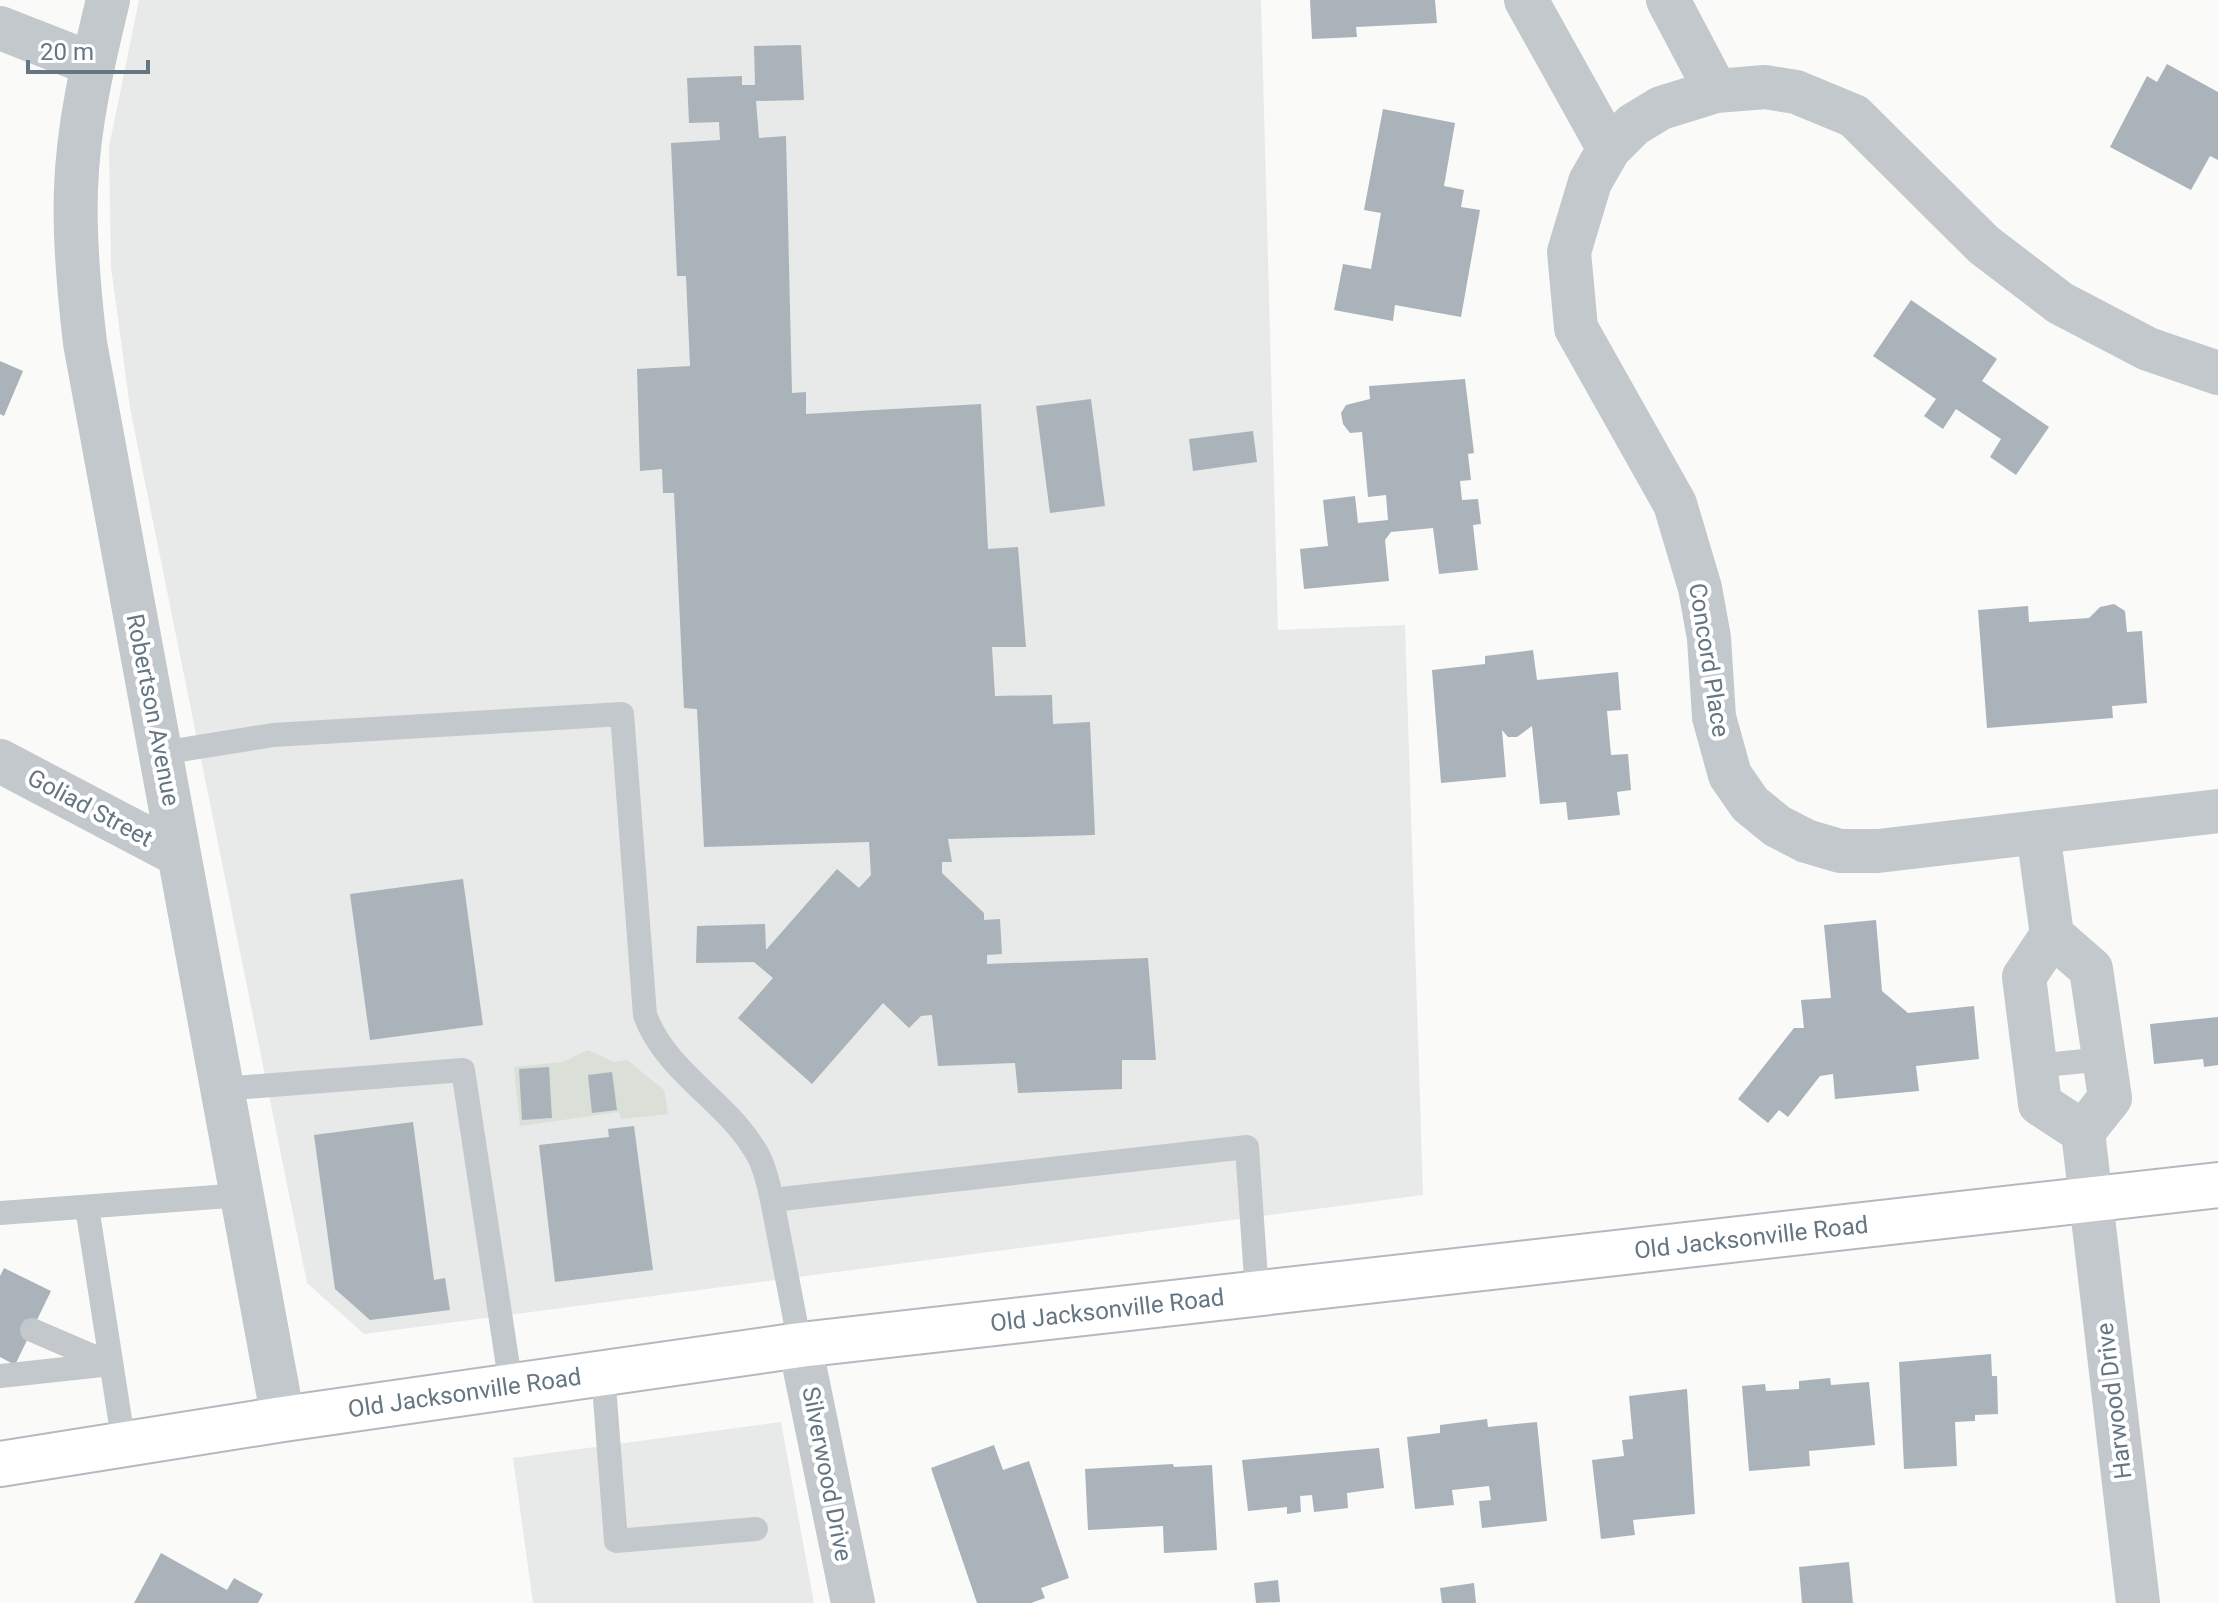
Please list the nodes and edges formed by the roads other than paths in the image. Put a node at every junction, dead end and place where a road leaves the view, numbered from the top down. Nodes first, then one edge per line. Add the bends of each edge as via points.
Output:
1 (108, 0) edge
2 (1526, 0) edge
3 (1668, 0) edge
4 (0, 28) edge
5 (92, 64) junction
6 (1716, 91) junction
7 (1609, 149) junction
8 (2218, 373) edge
9 (161, 753) junction
10 (0, 761) edge
11 (2218, 811) edge
12 (2038, 832) junction
13 (179, 855) junction
14 (2052, 935) junction
15 (2104, 1059) junction
16 (2035, 1066) junction
17 (222, 1089) junction
18 (2083, 1132) junction
19 (2218, 1185) edge
20 (242, 1195) junction
21 (2090, 1199) junction
22 (772, 1200) junction
23 (87, 1207) junction
24 (0, 1213) edge
25 (1257, 1293) junction
26 (32, 1330) dead end
27 (800, 1345) junction
28 (111, 1364) junction
29 (603, 1373) junction
30 (0, 1376) edge
31 (511, 1386) junction
32 (283, 1419) junction
33 (124, 1445) junction
34 (0, 1464) edge
35 (756, 1529) dead end
36 (853, 1603) edge
37 (2138, 1603) edge

1 - 5 street, Robertson Avenue
2 - 7 street
3 - 6 street
4 - 5 street
5 - 9 street, Robertson Avenue via 76,186 83,329
6 - 7 street, Concord Place via 1661,108
6 - 8 street, Concord Place via 1765,87 1796,92 1854,116 1984,245 2060,303 2148,349
7 - 12 street, Concord Place via 1590,182 1569,252 1576,328 1675,504 1700,588 1714,717 1730,775 1750,804 1777,826 1840,851
9 - 13 street, Robertson Avenue
9 - 22 lane via 273,735 622,714 645,1015 660,1048 748,1140 760,1159
10 - 13 street, Goliad Street
11 - 12 street, Concord Place
12 - 14 street
13 - 17 street, Robertson Avenue
14 - 15 street via 2091,969
14 - 16 street via 2024,977
15 - 16 lane
15 - 18 street via 2110,1098
16 - 18 street via 2040,1104
17 - 20 street, Robertson Avenue
17 - 31 lane via 463,1070
18 - 21 street
19 - 21 main road, Old Jacksonville Road
20 - 23 lane
20 - 32 street, Robertson Avenue
21 - 25 main road, Old Jacksonville Road
21 - 37 street, Harwood Drive
22 - 25 lane via 1247,1147
22 - 27 lane
23 - 24 lane
23 - 28 lane
25 - 27 main road, Old Jacksonville Road
26 - 28 lane
27 - 29 main road, Old Jacksonville Road
27 - 36 street, Silverwood Drive
28 - 30 lane
28 - 33 lane
29 - 31 main road, Old Jacksonville Road
29 - 35 lane via 616,1541
31 - 32 main road, Old Jacksonville Road
32 - 33 main road, Old Jacksonville Road
33 - 34 main road, Old Jacksonville Road

